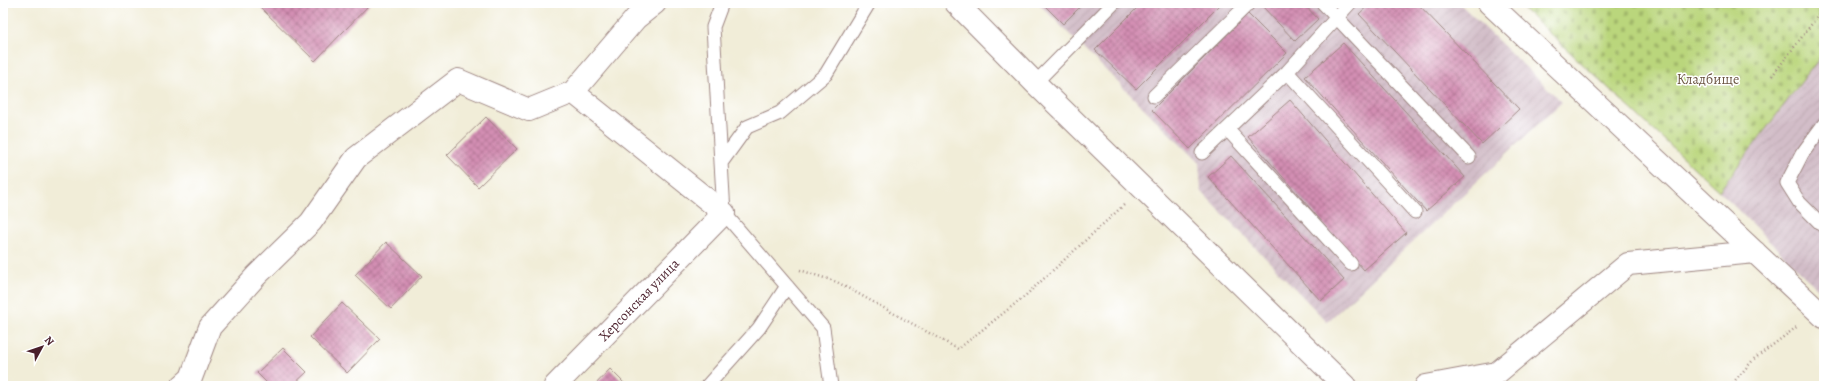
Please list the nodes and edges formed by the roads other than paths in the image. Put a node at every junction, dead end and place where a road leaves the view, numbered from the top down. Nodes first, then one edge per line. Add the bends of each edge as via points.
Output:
1 (655, 3) edge
2 (722, 3) edge
3 (869, 3) edge
4 (956, 3) edge
5 (1249, 3) edge
6 (1323, 3) edge
7 (1350, 3) edge
8 (1489, 3) edge
9 (1110, 5) edge
10 (1337, 17) junction
11 (1287, 72) junction
12 (1036, 83) junction
13 (573, 92) junction
14 (1154, 96) dead end
15 (1824, 124) edge
16 (1227, 129) junction
17 (1202, 153) dead end
18 (1469, 157) dead end
19 (721, 163) junction
20 (1415, 212) dead end
21 (724, 213) junction
22 (1824, 227) edge
23 (1755, 252) junction
24 (1351, 264) dead end
25 (786, 286) junction
26 (1821, 314) edge
27 (182, 386) edge
28 (555, 386) edge
29 (707, 386) edge
30 (831, 386) edge
31 (1345, 386) edge
32 (1426, 386) edge

1 - 13 street via 636,18
2 - 19 lane via 713,27
3 - 19 lane via 826,74 780,112 747,127
4 - 12 street
5 - 14 lane
6 - 10 lane
7 - 10 lane
8 - 23 street
9 - 12 lane
10 - 11 lane
10 - 18 lane
11 - 16 lane
11 - 20 lane
12 - 31 street
13 - 21 street
13 - 27 street via 529,110 458,80 452,84 356,158 311,222 256,276 210,327 191,378
15 - 22 lane via 1802,154 1787,183 1799,202
16 - 17 lane
16 - 24 lane
19 - 21 lane
21 - 25 lane
21 - 28 street, Херсонская улица
23 - 26 street
23 - 32 street via 1628,264 1498,373
25 - 29 lane via 759,328
25 - 30 lane via 823,328

